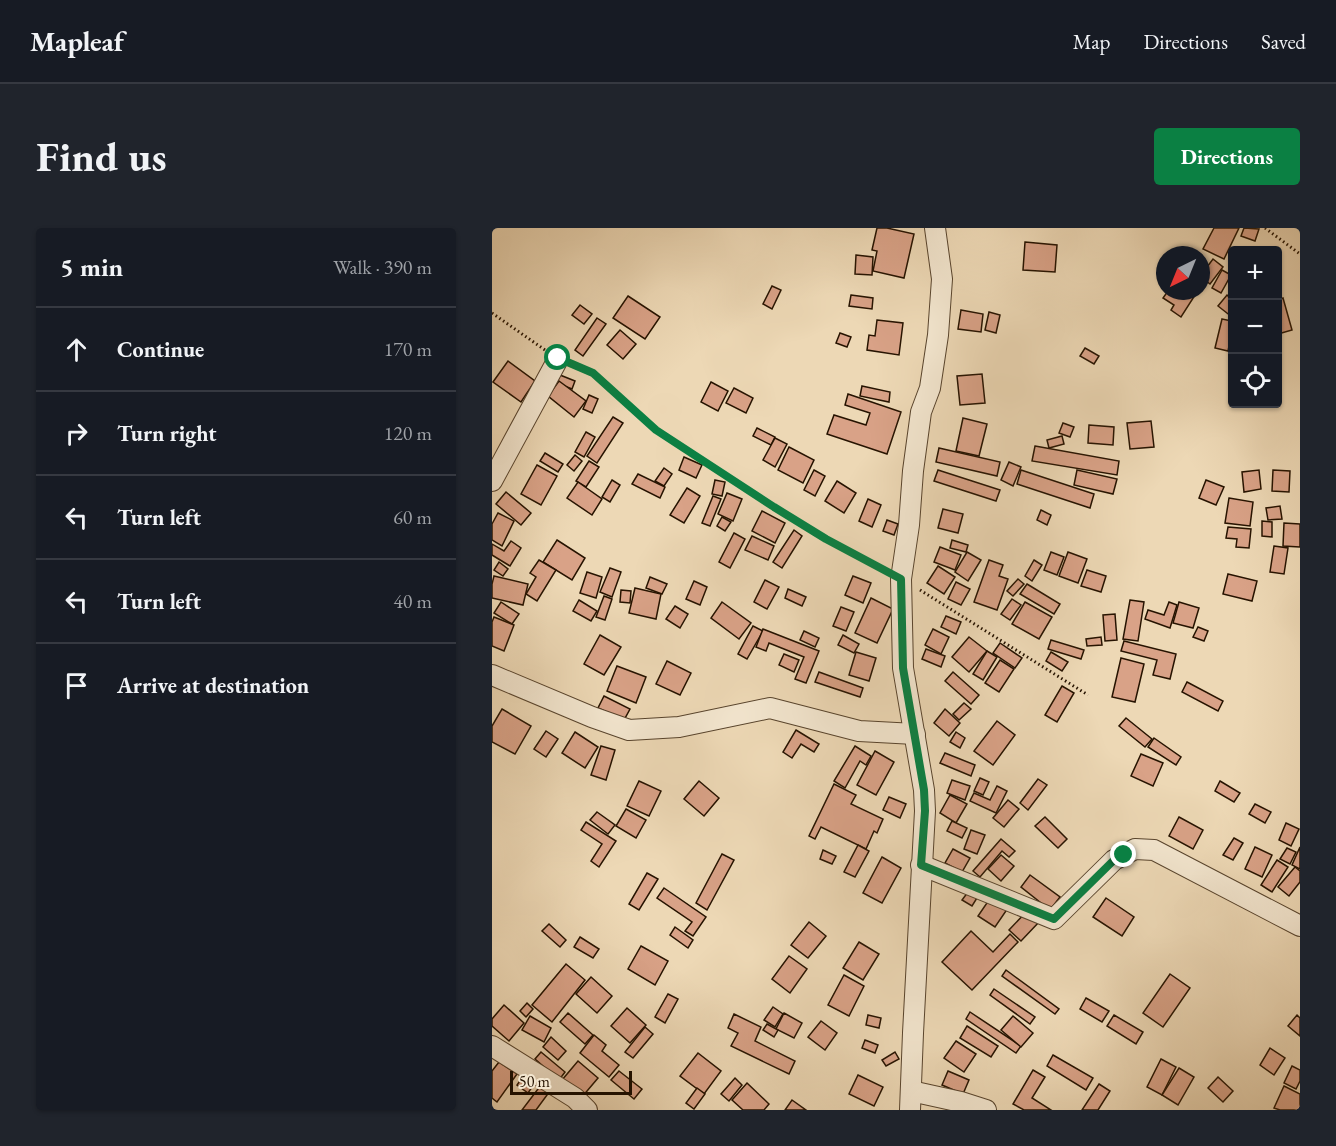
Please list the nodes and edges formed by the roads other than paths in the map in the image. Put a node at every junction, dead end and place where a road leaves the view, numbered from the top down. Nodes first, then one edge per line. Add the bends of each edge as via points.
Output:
1 (935, 228) edge
2 (558, 358) road end
3 (492, 482) edge
4 (492, 675) edge
5 (915, 734) junction
6 (921, 865) junction
7 (1300, 926) edge
8 (492, 1046) edge
9 (910, 1100) edge
10 (587, 1110) edge
11 (986, 1110) edge

1 - 5 street via 942,279 938,335 930,388 921,412 901,579 903,668
2 - 3 street
4 - 5 street via 629,730 679,728 771,708 859,731
5 - 6 street via 925,811
6 - 7 street via 1054,919 1114,860 1135,849 1154,850
6 - 9 street
8 - 10 street via 575,1098
9 - 11 street via 961,1102

